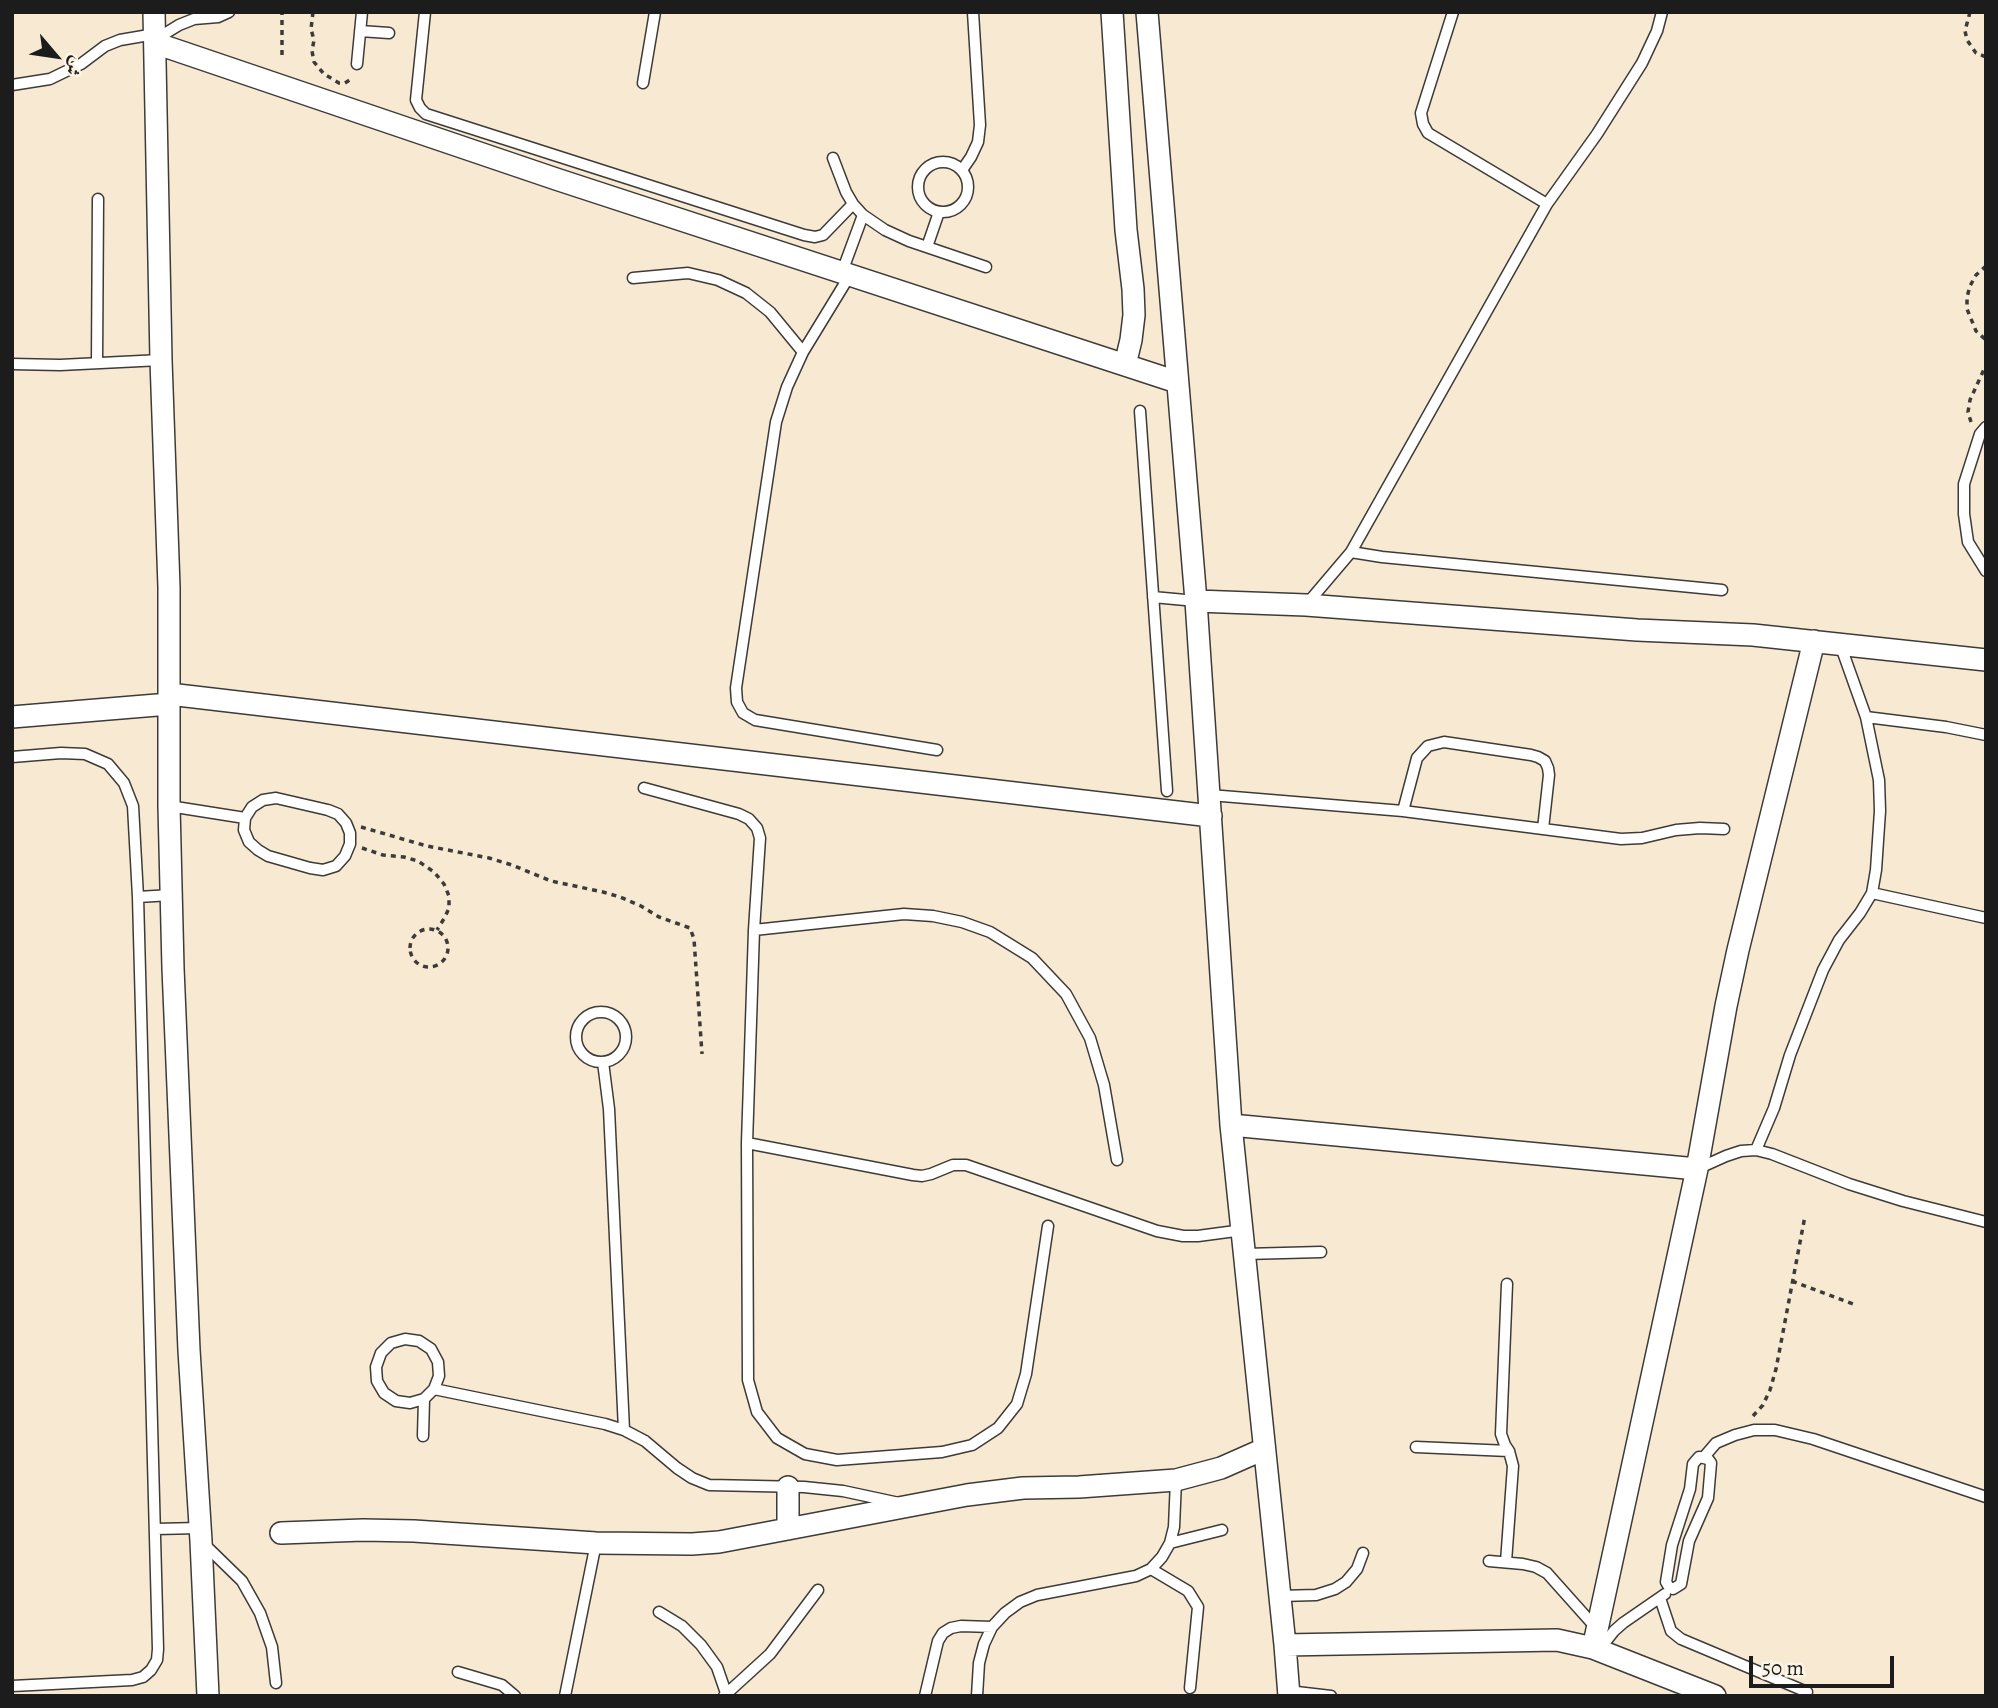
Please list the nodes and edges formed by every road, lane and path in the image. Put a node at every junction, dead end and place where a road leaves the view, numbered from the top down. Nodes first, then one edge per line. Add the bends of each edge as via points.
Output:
1 (154, 12) edge
2 (229, 12) edge
3 (282, 12) edge
4 (313, 12) edge
5 (362, 12) edge
6 (425, 12) edge
7 (655, 12) edge
8 (973, 12) edge
9 (1112, 12) edge
10 (1147, 12) edge
11 (1453, 12) edge
12 (1662, 12) edge
13 (1970, 12) edge
14 (360, 31) junction
15 (389, 33) dead end
16 (155, 39) junction
17 (282, 55) dead end
18 (1986, 57) edge
19 (357, 64) joint
20 (643, 83) dead end
21 (12, 85) edge
22 (833, 158) dead end
23 (962, 170) junction
24 (98, 199) dead end
25 (853, 204) junction
26 (1547, 204) junction
27 (939, 212) junction
28 (863, 215) junction
29 (927, 247) junction
30 (1986, 266) edge
31 (986, 267) dead end
32 (846, 274) junction
33 (633, 278) dead end
34 (1986, 341) edge
35 (803, 352) junction
36 (161, 360) junction
37 (97, 363) junction
38 (12, 364) edge
39 (1125, 365) junction
40 (1986, 365) edge
41 (1177, 382) junction
42 (1140, 411) dead end
43 (1983, 431) edge
44 (1351, 552) junction
45 (1986, 571) edge
46 (1722, 590) dead end
47 (1153, 597) junction
48 (1196, 601) junction
49 (1306, 605) junction
50 (1814, 641) junction
51 (1840, 644) junction
52 (1986, 660) edge
53 (169, 699) junction
54 (12, 717) edge
55 (1866, 717) junction
56 (1986, 735) edge
57 (937, 750) dead end
58 (12, 757) edge
59 (644, 788) dead end
60 (1167, 791) dead end
61 (1210, 795) junction
62 (169, 806) junction
63 (1403, 811) junction
64 (1211, 816) junction
65 (245, 818) junction
66 (346, 822) junction
67 (1543, 829) junction
68 (1724, 829) dead end
69 (350, 844) junction
70 (1872, 893) junction
71 (171, 895) junction
72 (138, 897) junction
73 (1986, 918) edge
74 (754, 929) junction
75 (437, 930) junction
76 (702, 1054) dead end
77 (603, 1062) junction
78 (1231, 1125) junction
79 (747, 1143) junction
80 (1756, 1150) junction
81 (1117, 1160) dead end
82 (1697, 1170) junction
83 (1805, 1216) dead end
84 (1986, 1222) edge
85 (1048, 1226) dead end
86 (1243, 1230) junction
87 (1321, 1252) dead end
88 (1245, 1254) junction
89 (1792, 1281) junction
90 (1507, 1284) dead end
91 (1853, 1304) dead end
92 (434, 1389) junction
93 (424, 1399) junction
94 (624, 1430) junction
95 (1735, 1435) junction
96 (422, 1436) dead end
97 (1416, 1447) dead end
98 (1264, 1449) junction
99 (1509, 1451) junction
100 (1704, 1457) junction
101 (1175, 1480) junction
102 (788, 1487) junction
103 (1986, 1497) edge
104 (911, 1506) junction
105 (155, 1529) junction
106 (788, 1529) junction
107 (1222, 1530) dead end
108 (281, 1533) dead end
109 (201, 1534) junction
110 (596, 1543) junction
111 (1170, 1543) junction
112 (1363, 1553) dead end
113 (1489, 1561) dead end
114 (1506, 1562) junction
115 (1151, 1569) junction
116 (1673, 1589) junction
117 (818, 1590) dead end
118 (1280, 1596) junction
119 (1660, 1598) junction
120 (659, 1612) dead end
121 (992, 1627) junction
122 (1597, 1642) junction
123 (1285, 1644) junction
124 (458, 1672) dead end
125 (276, 1683) dead end
126 (12, 1686) edge
127 (1191, 1688) dead end
128 (1807, 1692) dead end
129 (1289, 1693) edge
130 (725, 1694) edge
131 (208, 1696) edge
132 (516, 1696) edge
133 (565, 1696) edge
134 (925, 1696) edge
135 (977, 1696) edge
136 (1331, 1696) edge
137 (1715, 1696) edge

1 - 16 street
2 - 16 lane via 194,19
3 - 17 path
4 - 19 path via 312,57 317,67 345,83 355,76
5 - 14 lane
6 - 25 lane via 416,100 426,114 804,235 823,234
7 - 20 lane
8 - 23 lane via 980,125 978,142
9 - 39 street via 1134,315
10 - 41 street
11 - 26 lane via 1421,113 1423,124 1428,133
12 - 26 lane via 1631,81
13 - 18 path via 1967,40 1976,53
14 - 15 lane
14 - 19 lane
16 - 21 lane via 120,40 50,79
16 - 32 street
16 - 36 street
22 - 25 lane
23 - 27 lane via 967,195 956,208
23 - 27 lane via 938,162 923,171 920,196 924,204
24 - 37 lane
25 - 28 lane
26 - 44 lane
27 - 29 lane
28 - 29 lane via 885,230
28 - 32 lane
29 - 31 lane
30 - 34 path via 1976,275 1967,297 1970,321
32 - 35 lane
32 - 39 street
33 - 35 lane via 688,273 718,280 746,293 770,312
35 - 57 lane via 776,422 737,702 743,713 755,720
36 - 37 lane
36 - 53 street
37 - 38 lane
39 - 41 street
40 - 43 path via 1968,412 1971,425
41 - 48 street
42 - 47 lane
43 - 45 lane via 1964,484 1964,514 1968,542
44 - 46 lane
44 - 49 lane
47 - 48 lane
47 - 60 lane
48 - 49 street
48 - 61 street
49 - 50 street
50 - 51 street
50 - 82 street via 1723,1017
51 - 52 street
51 - 55 lane
53 - 54 street
53 - 62 street
53 - 64 street
55 - 56 lane
55 - 70 lane via 1879,780 1877,870
58 - 72 lane via 85,754 108,764 124,783 133,806
59 - 74 lane via 739,814 757,828
61 - 63 lane
61 - 64 street
62 - 65 lane
62 - 71 street
63 - 67 lane
63 - 67 lane via 1417,758 1428,746 1444,742 1545,761 1549,775
64 - 78 street
65 - 66 lane via 252,807 276,798 328,810
65 - 69 lane via 244,830 258,850 310,868 336,866
66 - 69 lane
66 - 76 path via 603,892 690,928
67 - 68 lane via 1632,839 1676,830
69 - 75 path via 418,861 434,872 449,896 449,908
70 - 73 lane
70 - 80 lane via 1823,970
71 - 72 lane
71 - 109 street
72 - 105 lane
74 - 79 lane
74 - 81 lane via 904,914 933,916 990,932 1032,958 1066,994 1090,1038 1104,1085
75 - 75 path via 422,929 411,940 411,955 421,965 436,966 447,956 447,940
77 - 77 lane via 614,1059 626,1040 620,1019 599,1011 588,1014 576,1033 582,1054
77 - 94 lane
78 - 82 street
78 - 86 street
79 - 85 lane via 748,1380 757,1412 777,1438 805,1454 836,1460 942,1452 972,1445 998,1428 1017,1404 1026,1374
79 - 86 lane via 922,1176 953,1164 966,1165 1182,1236
80 - 82 lane via 1726,1156
80 - 84 lane via 1849,1184
82 - 122 street
83 - 89 path
86 - 88 street
87 - 88 lane
88 - 98 street
89 - 91 path
89 - 95 path via 1770,1390 1763,1405
90 - 99 lane via 1501,1434
92 - 93 lane
92 - 93 lane via 438,1362 431,1349 419,1341 391,1343 376,1367 384,1394 410,1404
92 - 94 lane
93 - 96 lane
94 - 102 lane via 709,1485
95 - 100 lane via 1716,1443
95 - 103 lane via 1765,1430 1794,1434
97 - 99 lane
98 - 101 street via 1221,1468
98 - 118 street
99 - 114 lane via 1513,1466
100 - 116 lane via 1712,1468 1708,1498 1689,1541 1681,1584
100 - 116 lane via 1693,1464 1674,1536 1666,1582
101 - 104 street via 1023,1488
101 - 111 lane
102 - 104 lane via 843,1491
102 - 106 street
104 - 106 street
105 - 109 lane
105 - 126 lane via 158,1648 151,1670 132,1680
106 - 110 street via 692,1544
107 - 111 lane
108 - 110 street via 414,1531
109 - 125 lane via 242,1581 260,1613 272,1647
109 - 131 street
110 - 133 lane
111 - 115 lane
112 - 118 lane via 1357,1569 1335,1589 1316,1595
113 - 114 lane
114 - 122 lane via 1547,1573
115 - 121 lane via 1037,1595 1004,1613
115 - 127 lane via 1188,1591 1198,1607
116 - 119 lane
117 - 130 lane via 770,1654
118 - 123 street
119 - 122 lane
119 - 128 lane via 1671,1630 1681,1639
120 - 130 lane via 701,1645 717,1667
121 - 134 lane via 961,1626 943,1633
121 - 135 lane via 979,1663
122 - 123 street
122 - 137 street
123 - 129 street
124 - 132 lane via 502,1685
129 - 136 lane

